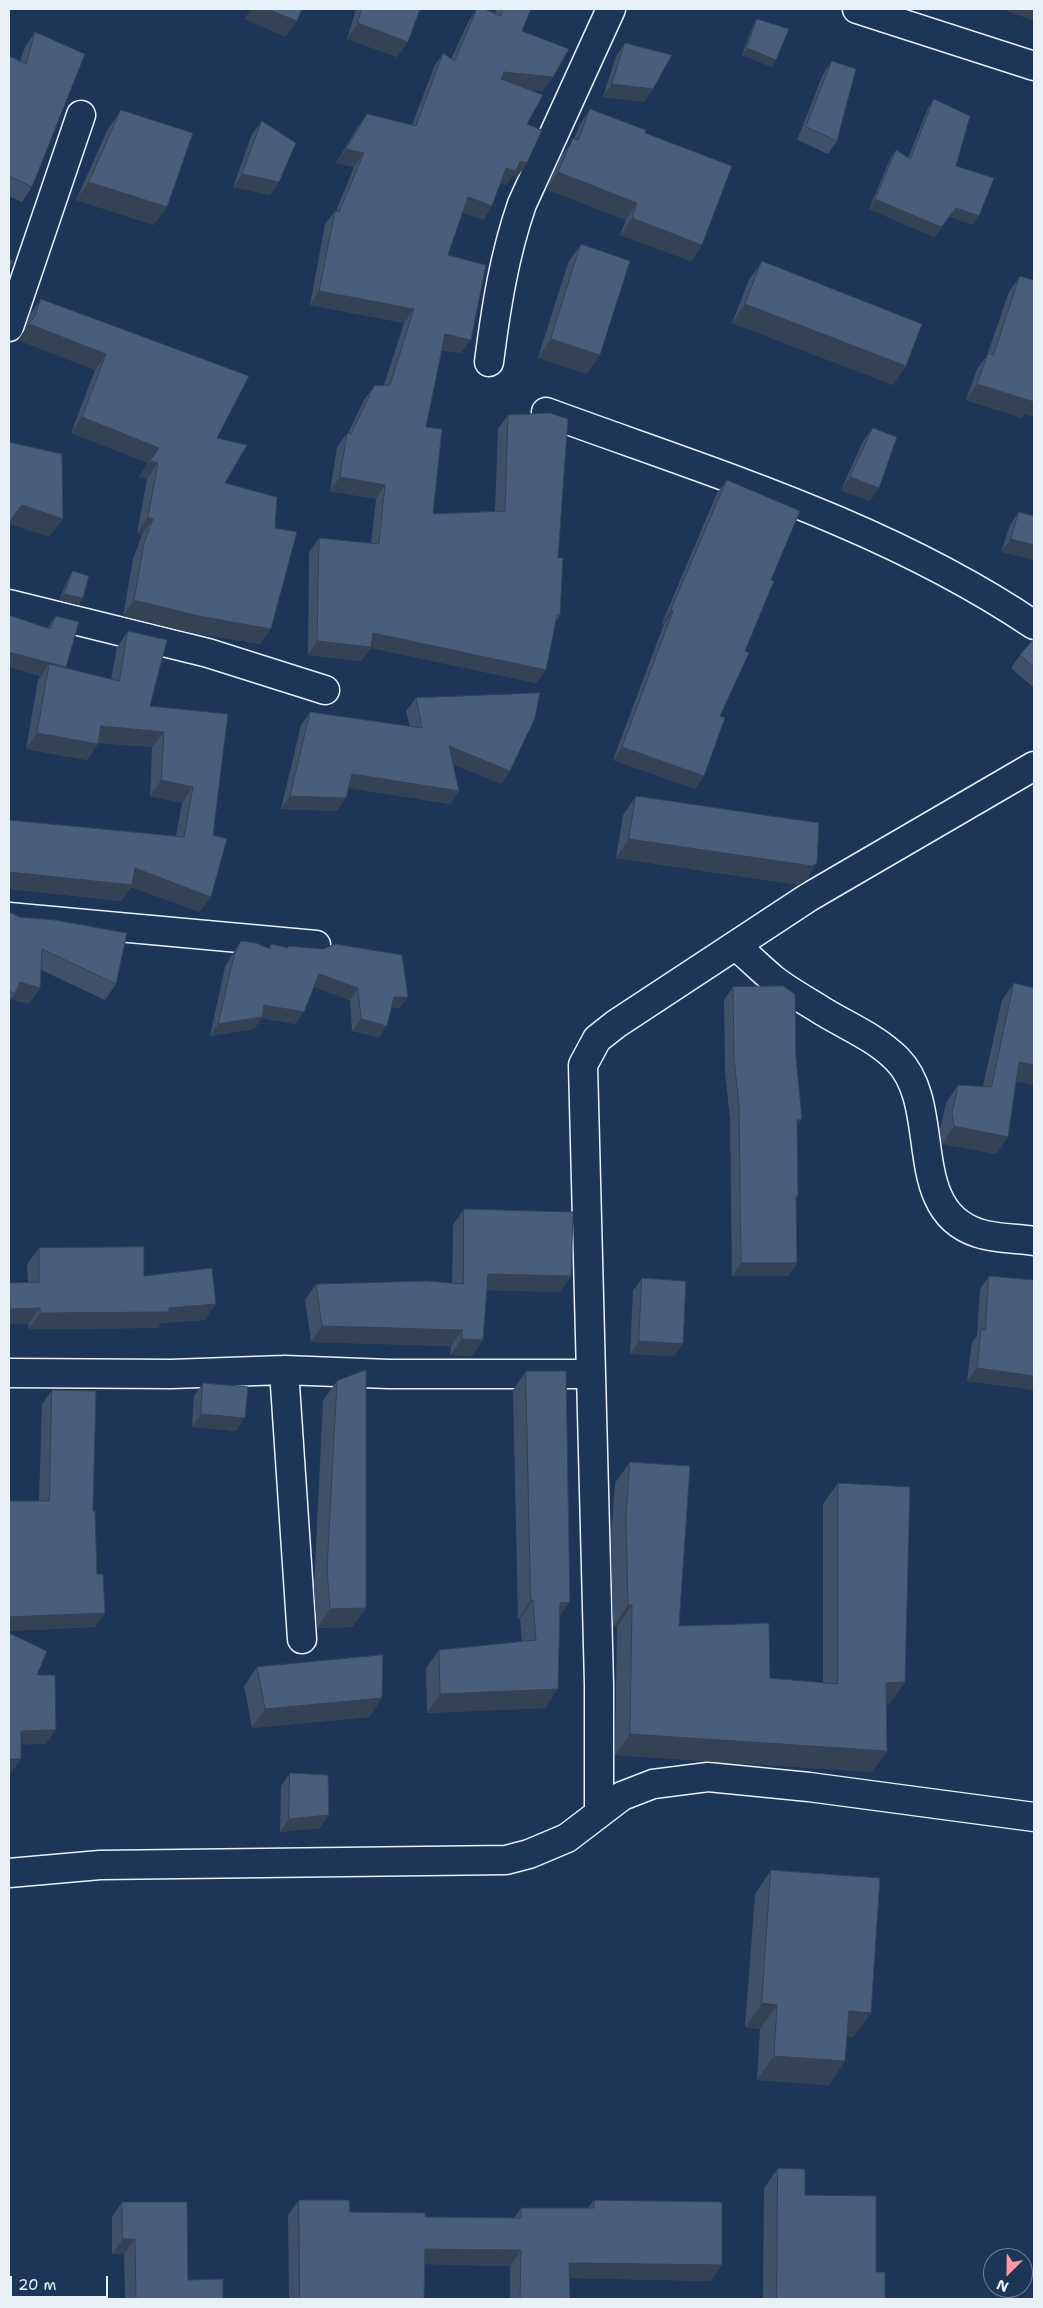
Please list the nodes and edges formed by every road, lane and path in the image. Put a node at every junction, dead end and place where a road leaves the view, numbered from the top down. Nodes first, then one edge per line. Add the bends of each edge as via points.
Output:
1 (611, 9) edge
2 (857, 9) edge
3 (1034, 66) edge
4 (81, 115) dead end
5 (9, 327) edge
6 (489, 362) dead end
7 (546, 412) edge
8 (9, 604) edge
9 (1034, 625) edge
10 (325, 690) dead end
11 (1034, 766) edge
12 (9, 917) edge
13 (316, 945) dead end
14 (736, 946) junction
15 (1034, 1241) edge
16 (284, 1370) junction
17 (9, 1373) edge
18 (591, 1374) junction
19 (302, 1638) dead end
20 (599, 1812) junction
21 (1034, 1817) edge
22 (9, 1873) edge

1 - 6 street via 522,204 497,296
2 - 3 street
4 - 5 street
7 - 9 street via 864,531 998,601
8 - 10 street via 208,654
11 - 14 street via 808,897
12 - 13 street
14 - 15 street via 774,980 862,1033 899,1060 913,1083 923,1118 931,1173 946,1213 978,1234
14 - 18 street via 616,1024 597,1039 583,1065
16 - 17 street via 171,1374
16 - 18 street via 398,1374
16 - 19 street
18 - 20 street
20 - 21 street via 622,1796 653,1784 708,1777
20 - 22 street via 567,1838 506,1860 100,1865

